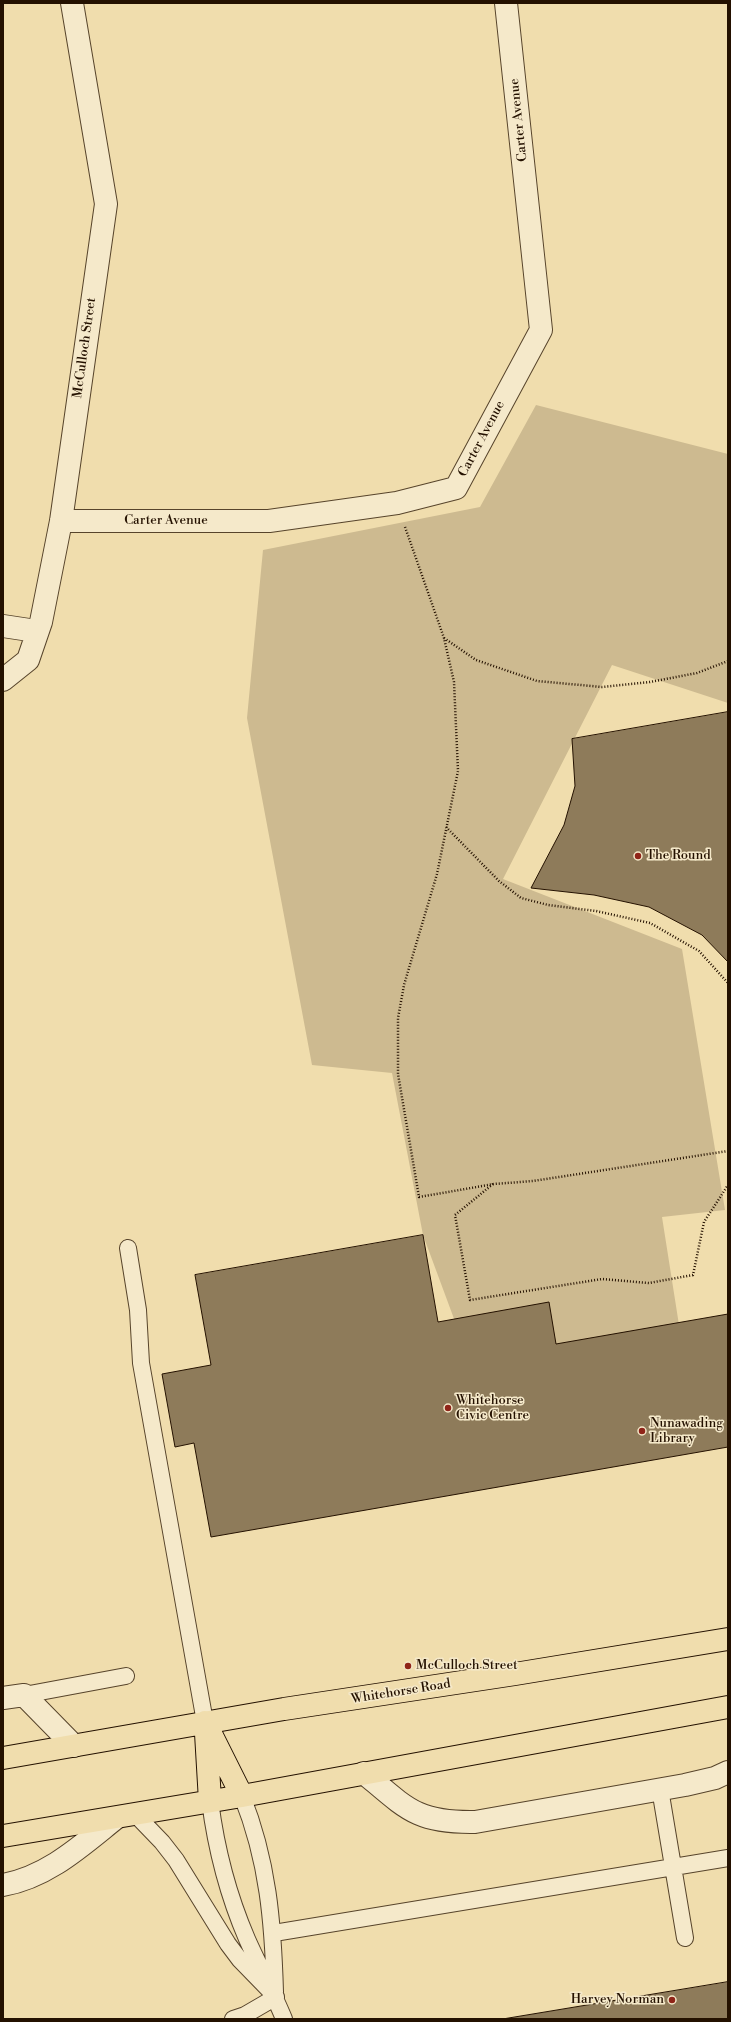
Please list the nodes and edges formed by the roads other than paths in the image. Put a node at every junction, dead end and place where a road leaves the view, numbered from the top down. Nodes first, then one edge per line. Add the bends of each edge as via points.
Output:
1 (72, 3) edge
2 (506, 3) edge
3 (61, 521) junction
4 (3, 626) edge
5 (36, 631) junction
6 (3, 680) edge
7 (128, 1248) dead end
8 (728, 1639) edge
9 (126, 1676) dead end
10 (13, 1697) edge
11 (728, 1707) edge
12 (205, 1722) junction
13 (74, 1746) junction
14 (3, 1758) edge
15 (728, 1772) edge
16 (364, 1773) junction
17 (660, 1789) junction
18 (242, 1796) junction
19 (210, 1801) junction
20 (126, 1816) junction
21 (3, 1836) edge
22 (728, 1858) edge
23 (672, 1867) junction
24 (3, 1885) edge
25 (274, 1933) junction
26 (685, 1938) dead end
27 (276, 1997) junction
28 (233, 2019) edge
29 (284, 2019) edge

1 - 3 street, McCulloch Street via 106,204
2 - 3 street, Carter Avenue via 541,330 456,488 397,503 269,521
3 - 5 street, McCulloch Street via 41,622
4 - 5 street
5 - 6 street, McCulloch Street via 28,660
7 - 12 lane via 138,1310 141,1363
8 - 12 highway, Whitehorse Road
9 - 10 lane
10 - 13 street
11 - 16 highway
12 - 13 highway, Whitehorse Road
12 - 18 highway
12 - 19 highway
13 - 14 highway, Whitehorse Road
15 - 17 street via 715,1778
16 - 17 street via 409,1810 430,1819 451,1822 475,1822
16 - 18 highway
17 - 23 lane
18 - 19 highway
18 - 25 lane via 263,1869
19 - 20 highway
19 - 27 lane via 216,1841 230,1893 247,1939
20 - 21 highway
20 - 24 street via 67,1858 36,1874
20 - 27 lane via 172,1854 228,1944
22 - 23 lane
23 - 25 lane
23 - 26 lane
25 - 27 lane
27 - 28 lane
27 - 29 lane

